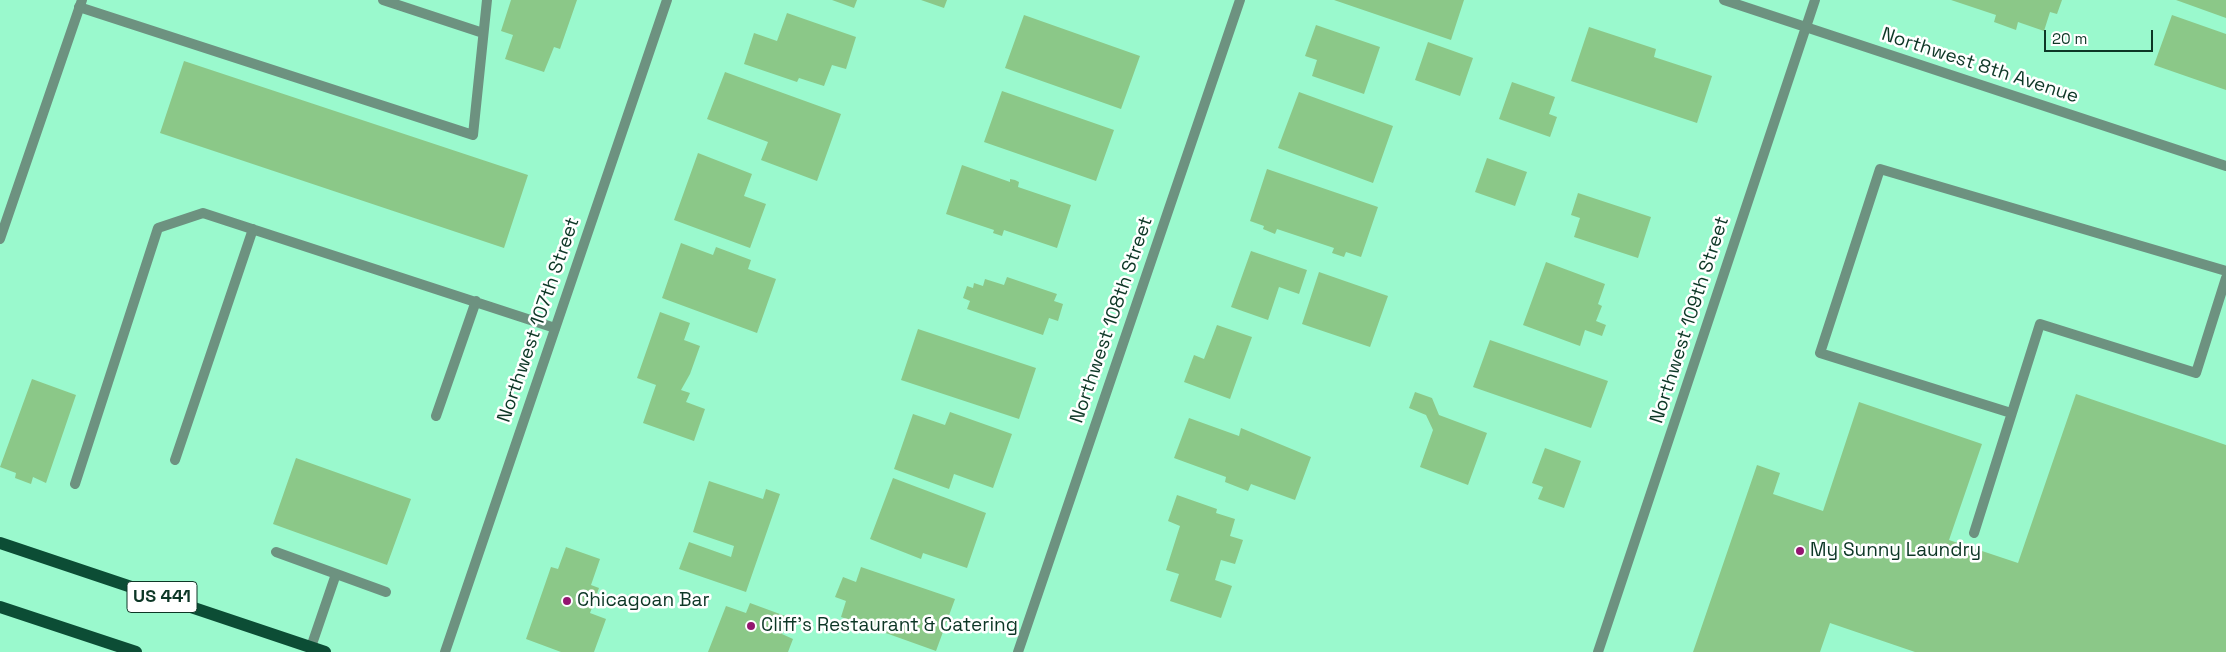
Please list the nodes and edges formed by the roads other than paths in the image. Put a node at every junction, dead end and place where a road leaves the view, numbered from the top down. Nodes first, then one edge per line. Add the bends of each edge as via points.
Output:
1 (382, 0) edge
2 (487, 0) edge
3 (667, 0) edge
4 (1240, 0) edge
5 (1724, 0) edge
6 (1815, 0) edge
7 (81, 4) edge
8 (1806, 27) junction
9 (483, 33) junction
10 (2226, 166) edge
11 (253, 229) junction
12 (0, 239) edge
13 (2226, 271) edge
14 (2226, 278) edge
15 (476, 302) junction
16 (555, 328) junction
17 (2011, 414) junction
18 (436, 416) dead end
19 (176, 460) dead end
20 (75, 484) dead end
21 (1974, 533) dead end
22 (0, 543) edge
23 (276, 552) dead end
24 (336, 574) junction
25 (386, 592) dead end
26 (0, 607) edge
27 (311, 648) junction
28 (136, 652) edge
29 (325, 652) edge
30 (445, 652) edge
31 (1018, 652) edge
32 (1598, 652) edge

1 - 9 street
2 - 9 street
3 - 16 street, Northwest 107th Street
4 - 31 street, Northwest 108th Street
5 - 8 street, Northwest 8th Avenue
6 - 8 street, Northwest 109th Street
7 - 9 street via 473,135
7 - 12 street
8 - 10 street, Northwest 8th Avenue
8 - 32 street, Northwest 109th Street
11 - 15 street
11 - 19 street
11 - 20 street via 203,213 158,228
13 - 17 street via 1880,169 1820,354
14 - 17 street via 2196,373 2040,324
15 - 16 street
15 - 18 street
16 - 30 street, Northwest 107th Street
17 - 21 street
22 - 27 main road, US 441
23 - 24 street
24 - 25 street
24 - 27 street
26 - 28 main road
27 - 29 main road, US 441

